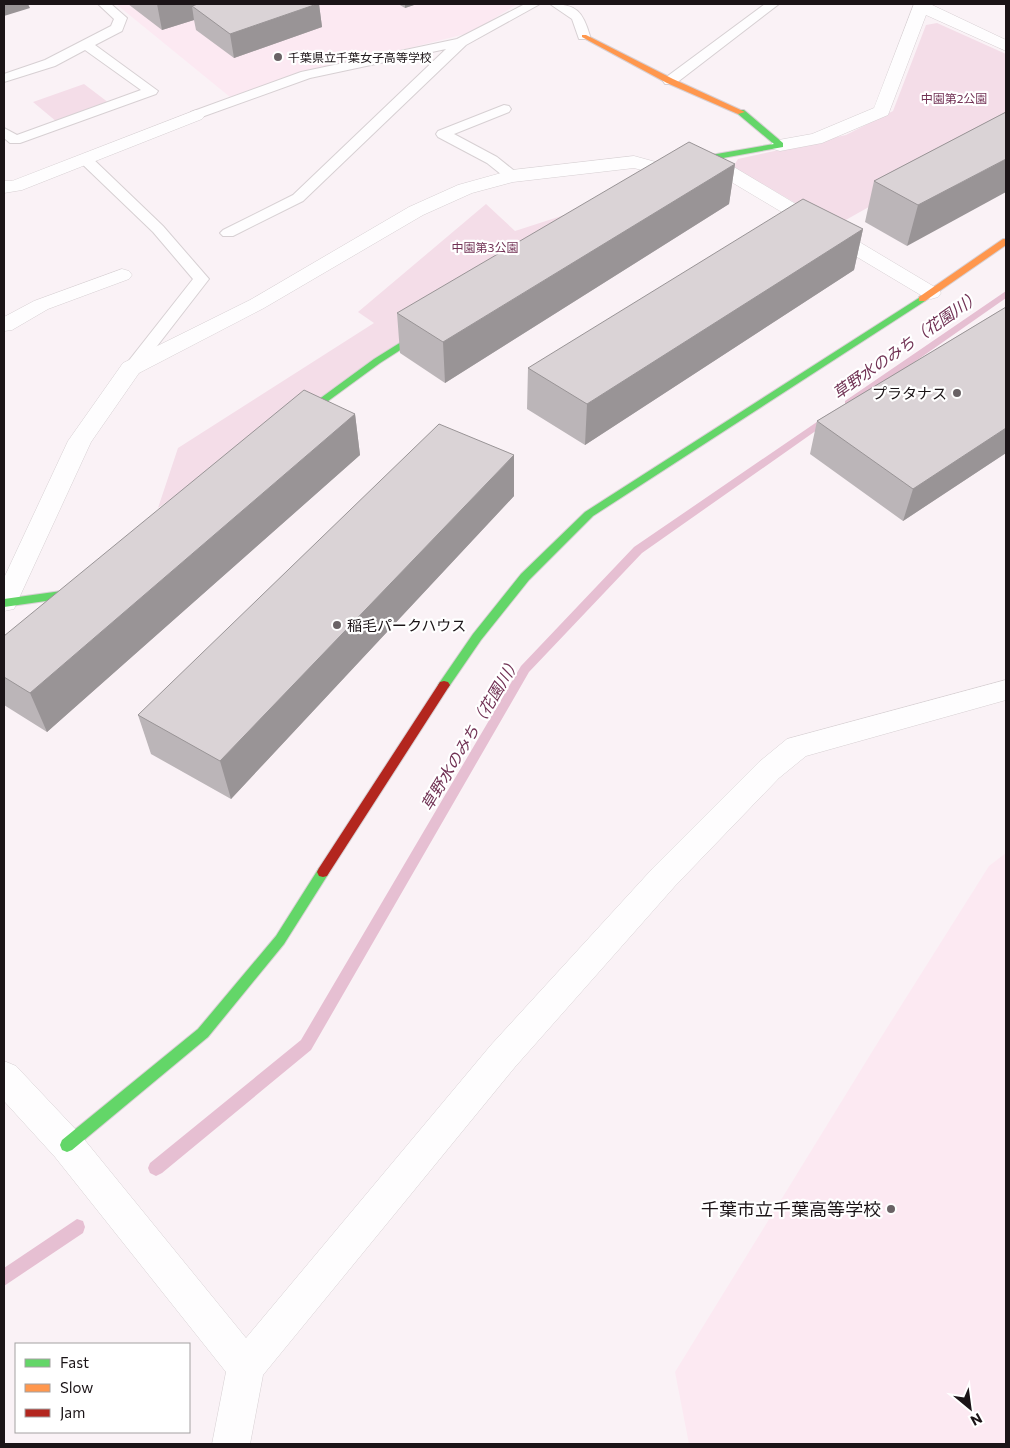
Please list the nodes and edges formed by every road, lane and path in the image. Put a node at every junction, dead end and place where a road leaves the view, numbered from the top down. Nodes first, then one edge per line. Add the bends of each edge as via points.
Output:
1 (104, 4) edge
2 (534, 4) edge
3 (556, 4) edge
4 (774, 4) edge
5 (921, 5) edge
6 (584, 36) joint
7 (461, 42) junction
8 (86, 44) junction
9 (1006, 46) edge
10 (4, 78) edge
11 (670, 81) junction
12 (504, 109) dead end
13 (196, 115) joint
14 (4, 132) edge
15 (780, 145) junction
16 (705, 158) junction
17 (84, 159) junction
18 (512, 176) junction
19 (660, 176) joint
20 (4, 187) edge
21 (228, 233) dead end
22 (1006, 241) edge
23 (122, 275) dead end
24 (930, 293) junction
25 (443, 319) edge
26 (4, 325) edge
27 (131, 368) junction
28 (284, 430) edge
29 (100, 589) edge
30 (4, 603) edge
31 (1006, 690) edge
32 (4, 1077) edge
33 (67, 1146) junction
34 (246, 1367) junction
35 (231, 1444) edge

1 - 8 lane via 121,18 117,28
2 - 7 lane
3 - 6 lane via 578,17
4 - 11 lane
5 - 9 street
5 - 15 street via 882,111 816,139
6 - 11 street
7 - 13 lane via 306,75
7 - 21 lane via 298,198
8 - 10 lane via 50,63
8 - 14 lane via 151,91 15,140
11 - 15 street via 743,113
12 - 18 lane via 443,134 492,160
13 - 17 street
15 - 16 street
16 - 19 street via 673,167
16 - 24 street
17 - 20 street via 15,186
17 - 27 lane via 158,229 201,279
18 - 19 street via 634,162
18 - 27 street via 465,189 416,211 257,304
22 - 24 street
23 - 26 street via 41,305
24 - 33 street via 590,514 525,576 477,637 431,704 280,940 203,1033
25 - 28 street via 377,361
27 - 30 street via 80,441
29 - 30 street
31 - 34 street via 797,748 769,770 664,877 503,1056
32 - 33 street
33 - 34 street
34 - 35 street

